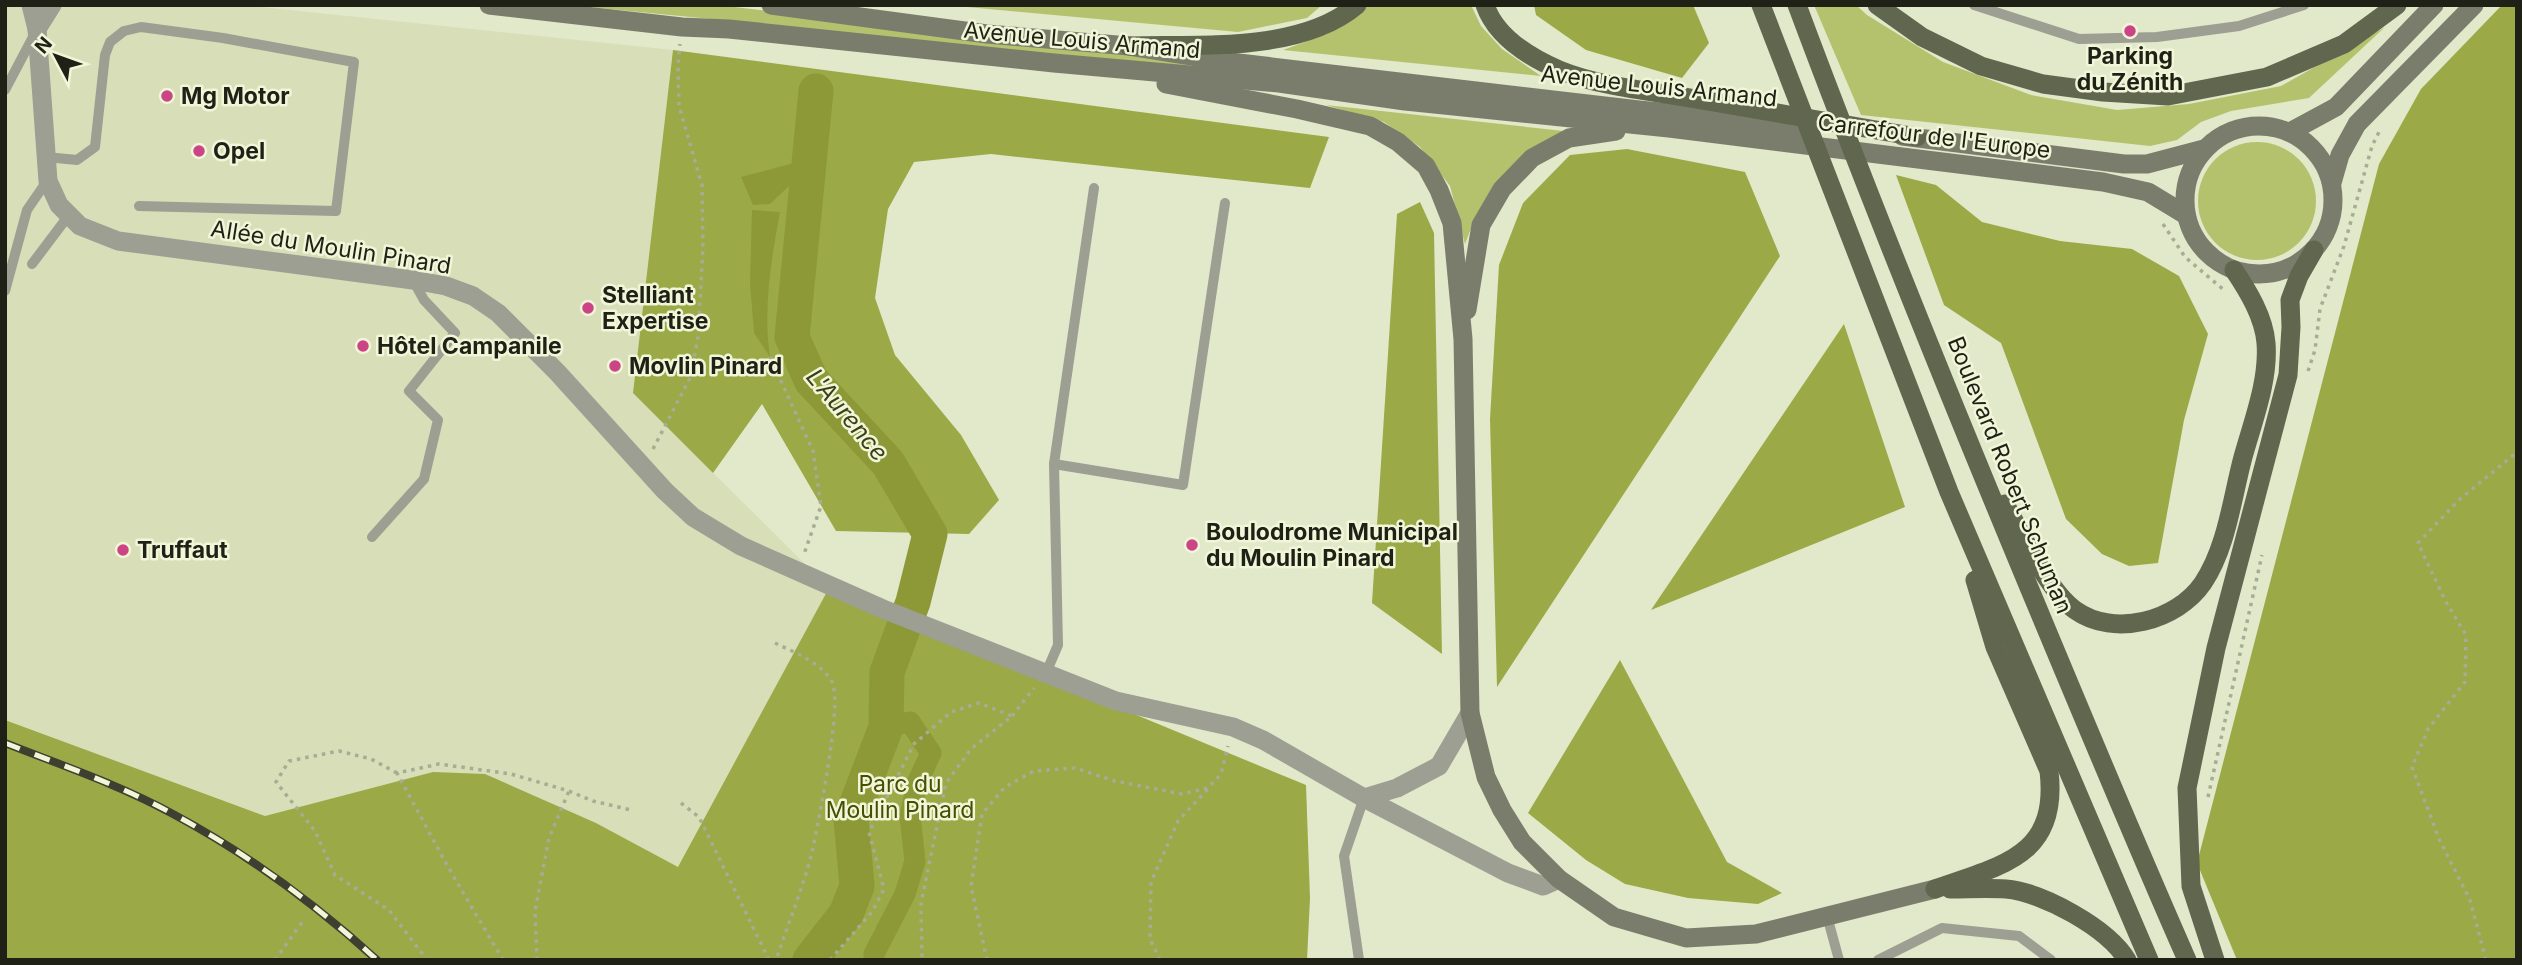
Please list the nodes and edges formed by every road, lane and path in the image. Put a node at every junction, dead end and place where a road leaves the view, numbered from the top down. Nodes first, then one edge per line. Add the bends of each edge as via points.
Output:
1 (32, 5) edge
2 (43, 5) edge
3 (52, 5) edge
4 (489, 5) edge
5 (771, 5) edge
6 (1357, 5) edge
7 (1485, 5) edge
8 (1758, 5) edge
9 (1797, 5) edge
10 (1877, 5) edge
11 (1974, 5) edge
12 (2304, 5) edge
13 (2397, 5) edge
14 (2434, 5) edge
15 (2474, 5) edge
16 (682, 27) junction
17 (37, 29) junction
18 (1129, 46) junction
19 (1054, 63) junction
20 (5, 90) edge
21 (2384, 121) dead end
22 (1670, 128) junction
23 (2290, 132) junction
24 (1917, 137) junction
25 (2204, 149) junction
26 (46, 157) junction
27 (48, 181) junction
28 (2332, 183) junction
29 (1094, 188) dead end
30 (1225, 203) dead end
31 (139, 206) dead end
32 (69, 215) junction
33 (2186, 215) junction
34 (2158, 217) dead end
35 (2314, 250) junction
36 (32, 264) dead end
37 (2234, 270) junction
38 (413, 280) junction
39 (5, 290) edge
40 (2225, 291) dead end
41 (2290, 300) junction
42 (2320, 309) junction
43 (1463, 339) junction
44 (770, 357) dead end
45 (2307, 376) dead end
46 (1968, 441) junction
47 (2517, 452) edge
48 (1054, 464) junction
49 (643, 466) junction
50 (1949, 492) junction
51 (372, 537) dead end
52 (2264, 548) dead end
53 (797, 572) junction
54 (775, 643) dead end
55 (1046, 673) junction
56 (1470, 713) junction
57 (1012, 716) junction
58 (1233, 727) junction
59 (397, 773) junction
60 (1208, 788) junction
61 (569, 791) junction
62 (1364, 798) junction
63 (2207, 801) dead end
64 (681, 803) dead end
65 (631, 810) dead end
66 (1559, 879) junction
67 (1935, 889) junction
68 (1827, 916) junction
69 (303, 920) dead end
70 (275, 960) edge
71 (427, 960) edge
72 (503, 960) edge
73 (537, 960) edge
74 (769, 960) edge
75 (776, 960) edge
76 (830, 960) edge
77 (922, 960) edge
78 (987, 960) edge
79 (1160, 960) edge
80 (1359, 960) edge
81 (1839, 960) edge
82 (1878, 960) edge
83 (2051, 960) edge
84 (2127, 960) edge
85 (2149, 960) edge
86 (2187, 960) edge
87 (2215, 960) edge
88 (2486, 960) edge

1 - 17 street, Allée du Moulin Pinard
2 - 17 street, Allée du Moulin Pinard
3 - 17 street
4 - 16 main road, Avenue Louis Armand
5 - 18 main road, Avenue Louis Armand via 988,34
6 - 18 main road via 1293,37
7 - 24 main road via 1508,39 1533,58 1562,71 1617,85
8 - 50 main road
9 - 46 main road, Boulevard Robert Schuman
10 - 13 main road via 1922,37 1981,66 2043,84 2168,96 2267,77 2344,44
11 - 12 lane via 2079,39 2157,37 2239,26
14 - 23 main road via 2336,107
15 - 28 main road via 2357,124 2340,155
16 - 19 main road, Avenue Louis Armand
16 - 49 path via 679,107 702,184 698,337 690,378
17 - 20 lane
17 - 26 street, Allée du Moulin Pinard
18 - 24 main road, Avenue Louis Armand via 1571,102
19 - 22 main road, Avenue Louis Armand via 1279,83 1405,102
19 - 43 main road via 1297,108 1370,125 1398,142 1426,166 1452,223
21 - 42 path
22 - 33 main road, Carrefour de l'Europe via 2131,187
22 - 43 main road via 1569,138 1532,158 1502,190 1481,225
23 - 25 main road, Carrefour de l'Europe via 2268,125 2244,127 2222,135
23 - 28 main road, Carrefour de l'Europe via 2309,144
24 - 25 main road, Carrefour de l'Europe via 2124,164 2147,164
25 - 33 main road, Carrefour de l'Europe via 2188,180
26 - 27 street, Allée du Moulin Pinard
26 - 31 lane via 77,160 95,147 105,55 110,42 124,31 141,27 354,62 336,211
27 - 32 street, Allée du Moulin Pinard
27 - 39 lane via 27,211
28 - 35 main road, Carrefour de l'Europe via 2331,219
29 - 48 lane
30 - 48 lane via 1184,485
32 - 36 lane
32 - 38 street, Allée du Moulin Pinard via 80,226 118,241
33 - 37 main road, Carrefour de l'Europe via 2203,249
34 - 40 path via 2185,257
35 - 37 main road, Carrefour de l'Europe via 2277,272
35 - 41 main road
37 - 46 main road via 2255,306 2266,342 2264,379 2218,551 2202,584 2179,607 2140,623 2104,623 2075,610 2055,590
38 - 49 street, Allée du Moulin Pinard via 473,296 498,313
38 - 51 lane via 424,300 455,333 409,391 438,420 424,479
41 - 42 path
41 - 87 main road via 2288,375 2216,648 2187,788 2190,886
42 - 45 path
43 - 56 main road
44 - 53 path via 813,452 821,506
46 - 86 main road, Boulevard Robert Schuman
47 - 88 path via 2459,500 2418,543 2466,635 2465,681 2428,729 2412,767 2439,839 2470,900
48 - 55 lane via 1058,645
49 - 53 street, Allée du Moulin Pinard via 694,517
50 - 67 main road via 1995,647 2049,771 2051,790 2039,837 2013,861
50 - 85 main road
52 - 63 path
53 - 55 street, Allée du Moulin Pinard
54 - 75 path via 819,666 832,682 836,719 811,853
55 - 57 path
55 - 58 street, Allée du Moulin Pinard via 1116,701
56 - 62 street via 1438,766 1397,788
56 - 66 main road via 1486,777 1502,810 1522,842
57 - 76 path via 979,703 951,712 914,744 869,832 884,889 872,912
57 - 77 path via 971,749 946,783 921,903
58 - 60 path via 1221,774
58 - 62 street, Allée du Moulin Pinard
59 - 61 path via 439,764 511,774
59 - 71 path via 339,751 289,761 276,782 315,831 335,875 389,910
59 - 72 path
60 - 78 path via 1182,794 1075,768 1034,772 1005,787 982,814 971,886
60 - 79 path via 1178,821 1151,882 1150,939
61 - 65 path
61 - 73 path via 549,838 535,911
62 - 66 street, Allée du Moulin Pinard via 1508,873 1543,886
62 - 80 lane via 1343,856
64 - 74 path via 699,817
66 - 68 main road via 1614,917 1686,938 1756,934
67 - 68 main road
67 - 84 main road via 2008,889 2061,906 2094,927
68 - 81 lane
69 - 70 path
82 - 83 lane via 1942,928 2019,936

